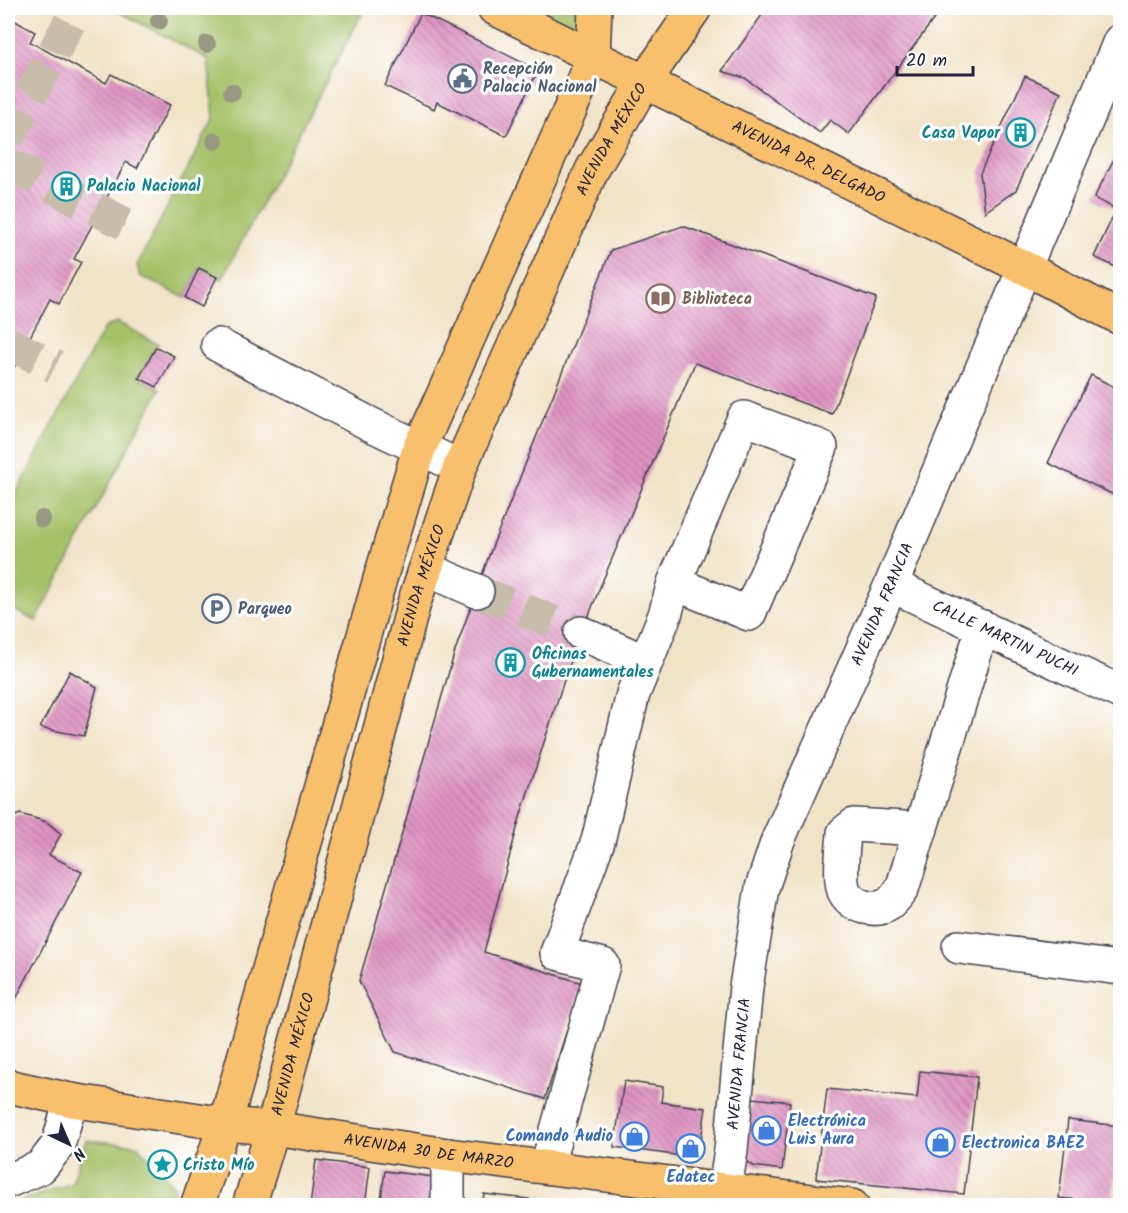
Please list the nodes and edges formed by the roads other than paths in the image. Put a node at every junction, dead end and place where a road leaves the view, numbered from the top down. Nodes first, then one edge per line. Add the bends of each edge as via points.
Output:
1 (494, 8) edge
2 (595, 8) edge
3 (695, 8) edge
4 (1120, 41) edge
5 (593, 58) junction
6 (645, 81) junction
7 (1025, 268) junction
8 (1120, 318) edge
9 (218, 345) dead end
10 (419, 449) junction
11 (460, 467) junction
12 (426, 569) junction
13 (674, 583) junction
14 (891, 585) junction
15 (477, 591) tunnel mouth
16 (983, 627) junction
17 (581, 633) tunnel mouth
18 (645, 662) junction
19 (1120, 692) edge
20 (921, 829) dead end
21 (959, 948) dead end
22 (1120, 968) edge
23 (8, 1086) edge
24 (71, 1101) junction
25 (225, 1124) junction
26 (273, 1128) junction
27 (448, 1155) junction
28 (547, 1166) junction
29 (8, 1181) edge
30 (725, 1189) junction
31 (197, 1206) edge
32 (249, 1206) edge
33 (448, 1206) edge
34 (852, 1206) edge

1 - 5 main road, AVENIDA DR. DELGADO
2 - 5 main road
3 - 6 main road, AVENIDA MÉXICO
4 - 7 street, AVENIDA FRANCIA
5 - 6 main road, AVENIDA DR. DELGADO
5 - 10 main road
6 - 7 main road, AVENIDA DR. DELGADO
6 - 11 main road, AVENIDA MÉXICO via 592,170
7 - 8 main road, AVENIDA DR. DELGADO
7 - 14 street, AVENIDA FRANCIA
9 - 10 street
10 - 11 street
10 - 25 main road
11 - 12 main road, AVENIDA MÉXICO
12 - 15 street
12 - 26 main road, AVENIDA MÉXICO
13 - 13 street via 744,418 821,447 749,614
13 - 18 street
14 - 16 street, CALLE MARTIN PUCHI
14 - 30 street, AVENIDA FRANCIA via 778,840 762,888 746,987
16 - 19 street, CALLE MARTIN PUCHI
16 - 20 street
17 - 18 street
18 - 28 street via 633,694 598,841 557,953 603,965
21 - 22 street
23 - 24 main road, AVENIDA 30 DE MARZO
24 - 25 main road, AVENIDA 30 DE MARZO
24 - 29 street via 58,1145 41,1167
25 - 26 main road, AVENIDA 30 DE MARZO
25 - 31 main road
26 - 27 main road, AVENIDA 30 DE MARZO
26 - 32 main road, AVENIDA MÉXICO
27 - 28 main road, AVENIDA 30 DE MARZO
27 - 33 street
28 - 30 main road, AVENIDA 30 DE MARZO
30 - 34 main road, AVENIDA 30 DE MARZO

